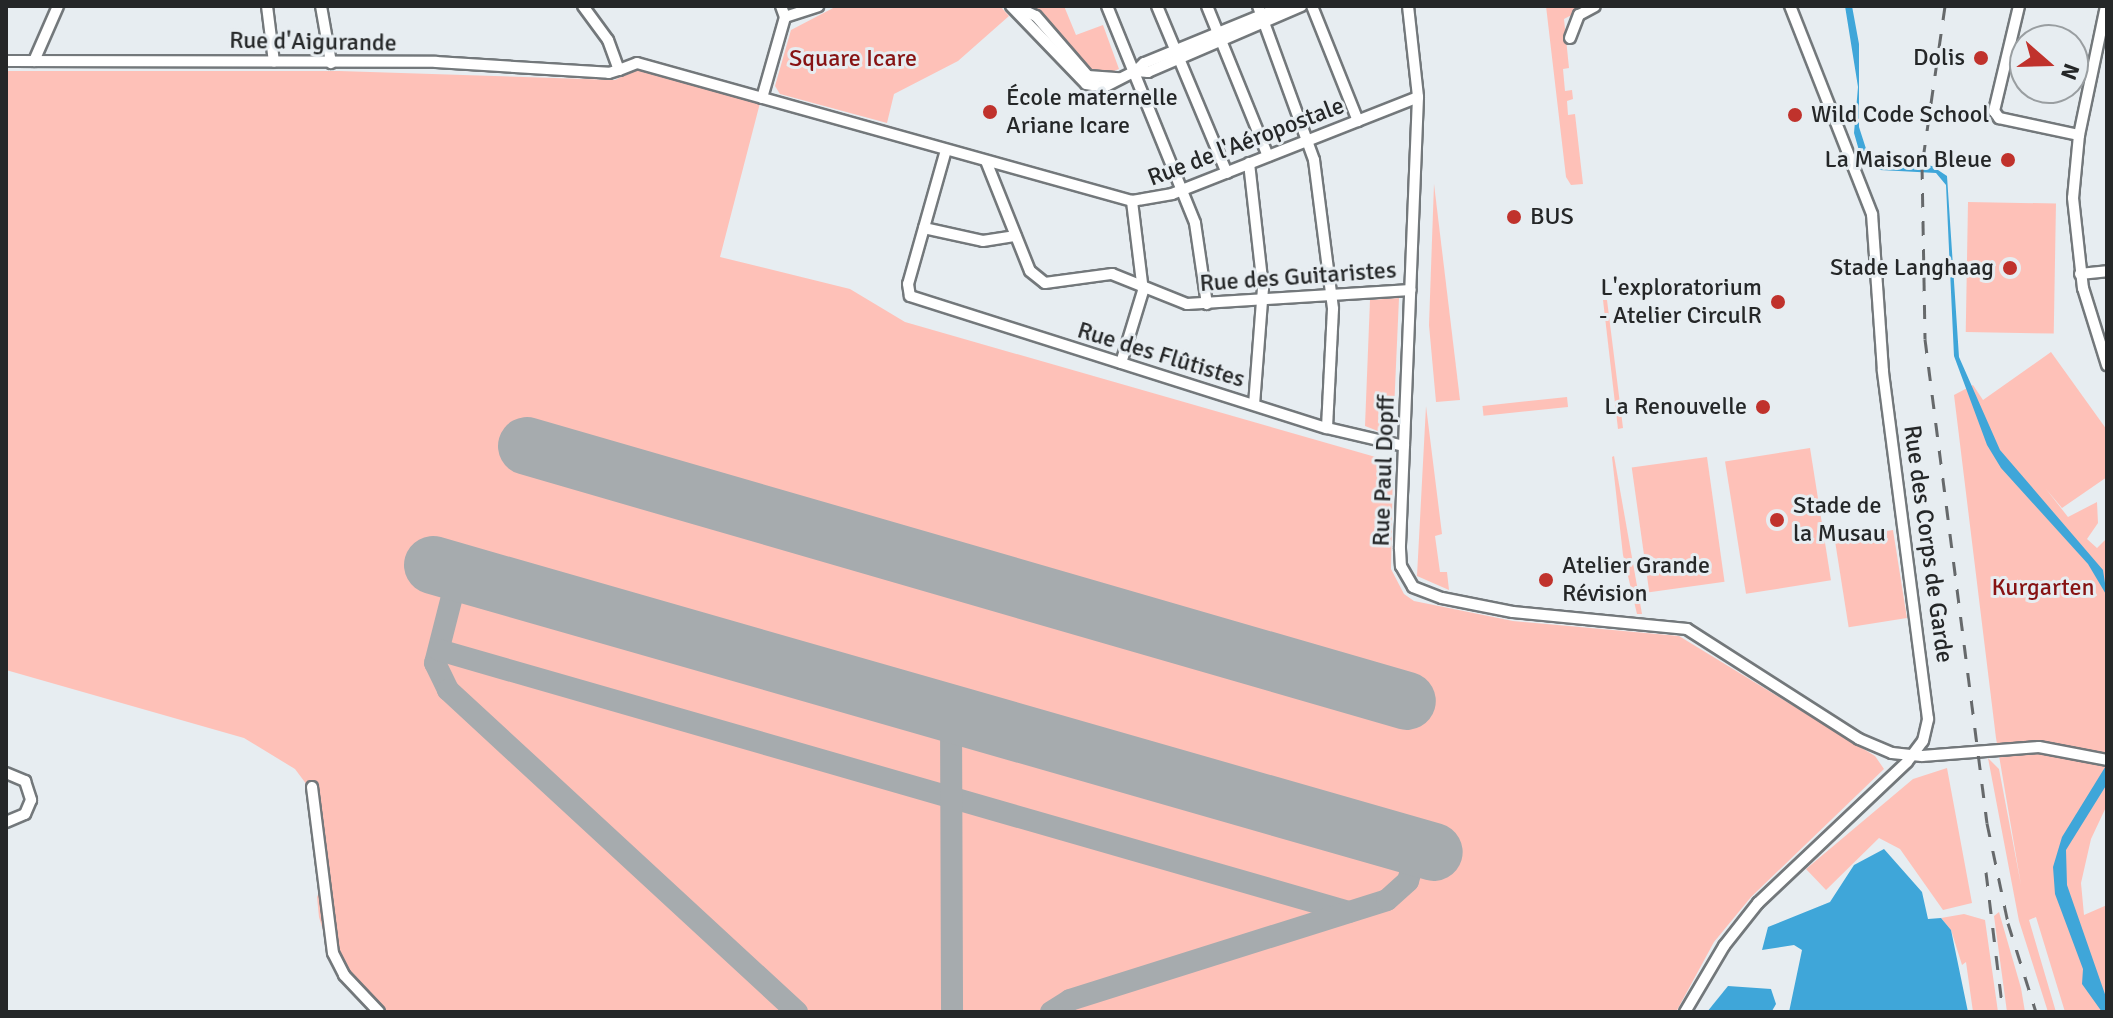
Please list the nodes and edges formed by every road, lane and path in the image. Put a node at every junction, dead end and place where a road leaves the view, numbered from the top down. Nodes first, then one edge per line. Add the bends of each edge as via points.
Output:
1 (58, 6) edge
2 (267, 6) edge
3 (321, 6) edge
4 (583, 6) edge
5 (781, 6) edge
6 (818, 6) edge
7 (1013, 6) edge
8 (1107, 6) edge
9 (1157, 6) edge
10 (1207, 6) edge
11 (1284, 6) edge
12 (1301, 6) edge
13 (1312, 6) edge
14 (1408, 6) edge
15 (1595, 6) edge
16 (1790, 6) edge
17 (2019, 6) edge
18 (2106, 6) edge
19 (1262, 15) edge
20 (785, 17) junction
21 (1220, 37) junction
22 (1570, 38) dead end
23 (1176, 54) junction
24 (6, 61) edge
25 (34, 61) junction
26 (274, 62) junction
27 (331, 63) junction
28 (619, 70) junction
29 (1136, 71) junction
30 (1418, 97) junction
31 (762, 98) junction
32 (1358, 121) junction
33 (2079, 135) junction
34 (1310, 139) junction
35 (946, 150) junction
36 (1268, 156) junction
37 (986, 161) junction
38 (1249, 163) junction
39 (1227, 173) junction
40 (1182, 190) junction
41 (1132, 201) junction
42 (924, 228) junction
43 (1016, 236) junction
44 (2107, 271) edge
45 (2080, 274) junction
46 (1143, 285) junction
47 (1411, 290) junction
48 (1331, 295) junction
49 (1262, 301) junction
50 (1207, 304) junction
51 (1121, 363) junction
52 (2107, 365) edge
53 (1254, 404) junction
54 (1327, 428) junction
55 (1404, 446) junction
56 (1912, 756) junction
57 (2105, 760) edge
58 (6, 773) edge
59 (312, 787) dead end
60 (6, 822) edge
61 (379, 1012) edge
62 (1685, 1012) edge

1 - 25 street
2 - 26 street
3 - 27 street
4 - 28 street via 608,40
5 - 20 street
6 - 20 street
7 - 29 street via 1036,16 1088,76 1119,78
8 - 29 street
9 - 23 street
10 - 21 street
11 - 19 street
12 - 19 street
13 - 32 street
14 - 30 street, Rue Paul Dopff
15 - 22 street via 1579,15
16 - 56 street, Rue des Corps de Garde via 1872,214 1883,371 1927,688 1926,728
17 - 33 street via 1994,111 1999,118
18 - 33 street
19 - 21 street
19 - 34 street
20 - 31 street
21 - 23 street
21 - 36 street
23 - 29 street via 1148,72
23 - 39 street
24 - 25 street, Rue d'Aigurande
25 - 26 street, Rue d'Aigurande
26 - 27 street, Rue d'Aigurande
27 - 28 street, Rue d'Aigurande
28 - 31 street, Rue d'Aigurande via 637,63
29 - 40 street
30 - 32 street, Rue de l'Aéropostale
30 - 47 street, Rue Paul Dopff
31 - 35 street, Rue de l'Aéropostale
32 - 34 street, Rue de l'Aéropostale
33 - 45 street via 2073,201
34 - 36 street, Rue de l'Aéropostale
34 - 48 street
35 - 37 street, Rue de l'Aéropostale
35 - 42 street
36 - 38 street, Rue de l'Aéropostale
37 - 41 street, Rue de l'Aéropostale
37 - 43 street, Rue des Guitaristes
38 - 39 street, Rue de l'Aéropostale
38 - 49 street
39 - 40 street, Rue de l'Aéropostale
40 - 41 street, Rue de l'Aéropostale
40 - 50 street via 1198,230
41 - 46 street
42 - 43 street via 983,241
42 - 51 street, Rue des Flûtistes via 908,295
43 - 46 street, Rue des Guitaristes via 1030,271 1045,283 1107,274
44 - 45 street
45 - 52 street
46 - 50 street, Rue des Guitaristes via 1174,302
46 - 51 street
47 - 48 street, Rue des Guitaristes
47 - 55 street, Rue Paul Dopff
48 - 49 street, Rue des Guitaristes
48 - 54 street
49 - 50 street, Rue des Guitaristes
49 - 53 street
51 - 53 street, Rue des Flûtistes
53 - 54 street, Rue des Flûtistes
54 - 55 street, Rue des Flûtistes
55 - 56 street, Rue Paul Dopff via 1401,566 1423,593 1513,612 1687,629 1859,739
56 - 57 street via 2024,747
56 - 62 street, Rue des Corps de Garde via 1758,903 1724,946
58 - 60 street via 25,781 31,800 25,814
59 - 61 street via 333,953 344,975

